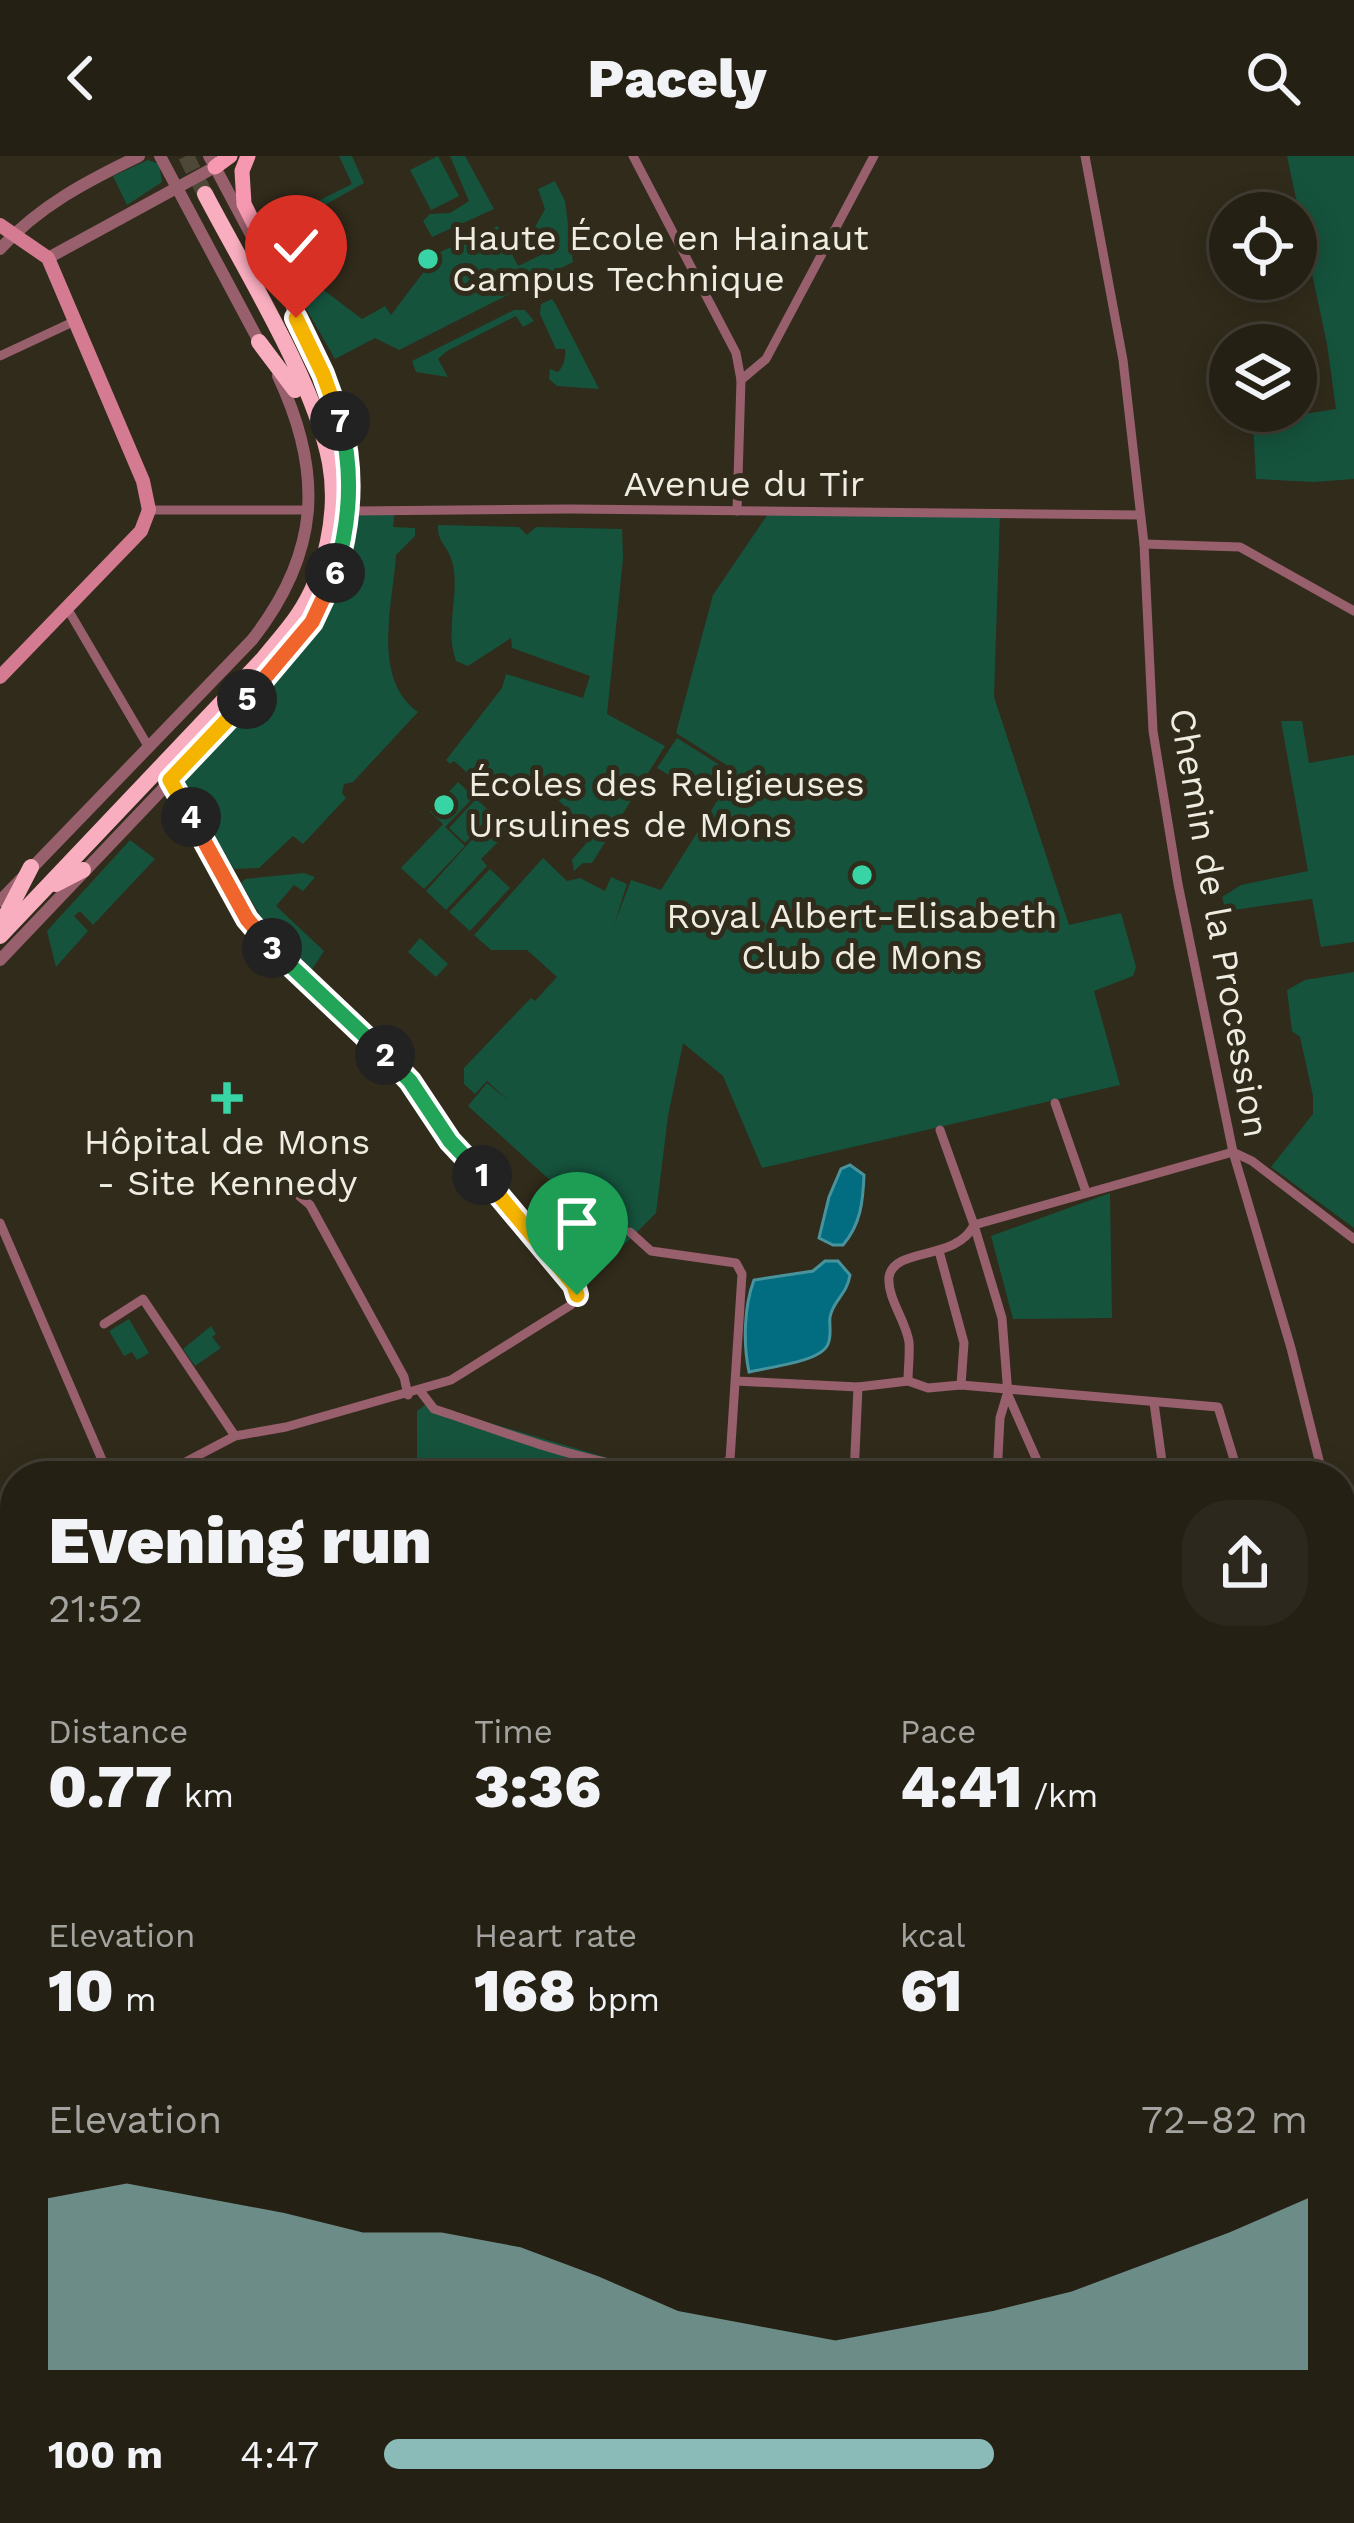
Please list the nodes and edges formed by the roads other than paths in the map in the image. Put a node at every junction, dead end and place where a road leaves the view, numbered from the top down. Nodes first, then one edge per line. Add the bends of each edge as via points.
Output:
1 (139, 156) edge
2 (160, 156) edge
3 (230, 156) edge
4 (248, 156) edge
5 (633, 156) edge
6 (874, 156) edge
7 (1085, 156) edge
8 (212, 162) edge
9 (178, 190) junction
10 (205, 194) tunnel mouth
11 (7, 229) edge
12 (0, 249) edge
13 (48, 258) junction
14 (296, 318) junction
15 (75, 320) junction
16 (277, 332) junction
17 (260, 342) junction
18 (0, 356) edge
19 (741, 380) junction
20 (349, 467) junction
21 (340, 509) junction
22 (146, 510) junction
23 (309, 510) junction
24 (737, 511) junction
25 (1140, 515) junction
26 (1144, 544) junction
27 (334, 577) junction
28 (67, 608) junction
29 (1354, 611) edge
30 (263, 658) junction
31 (0, 677) edge
32 (148, 746) junction
33 (170, 780) junction
34 (31, 867) junction
35 (83, 870) junction
36 (36, 898) junction
37 (0, 901) edge
38 (0, 932) edge
39 (0, 960) edge
40 (1054, 1103) dead end
41 (940, 1130) dead end
42 (1233, 1152) junction
43 (291, 1189) dead end
44 (1087, 1192) junction
45 (0, 1223) edge
46 (974, 1225) junction
47 (630, 1232) dead end
48 (1354, 1239) edge
49 (939, 1251) junction
50 (104, 1324) dead end
51 (736, 1381) junction
52 (908, 1381) junction
53 (961, 1385) junction
54 (858, 1387) junction
55 (1008, 1391) junction
56 (421, 1392) junction
57 (409, 1395) junction
58 (1154, 1403) junction
59 (235, 1436) junction
60 (103, 1461) edge
61 (188, 1461) edge
62 (599, 1461) edge
63 (728, 1461) edge
64 (855, 1461) edge
65 (999, 1461) edge
66 (1038, 1461) edge
67 (1161, 1461) edge
68 (1235, 1461) edge
69 (1320, 1461) edge

1 - 11 street
2 - 9 street
3 - 8 main road
4 - 14 main road via 244,204
5 - 19 street via 715,309
6 - 19 street via 766,359
7 - 25 street, Chemin de la Procession via 1123,360
8 - 9 street
8 - 14 street
9 - 13 street
9 - 17 street
10 - 16 highway
11 - 12 street
11 - 13 main road
13 - 15 main road
14 - 20 main road via 335,403
15 - 18 street
15 - 22 main road via 135,459
16 - 20 highway
16 - 21 highway via 325,442
17 - 21 highway via 298,394
17 - 23 street via 306,449
19 - 24 street
20 - 21 main road
21 - 24 street, Avenue du Tir
21 - 27 main road
21 - 30 highway via 299,615
22 - 23 street
22 - 28 main road via 141,531
23 - 32 street via 300,555 265,623
24 - 25 street, Avenue du Tir
25 - 26 street, Chemin de la Procession
26 - 29 street via 1240,548
26 - 42 street, Chemin de la Procession via 1154,738
27 - 30 highway via 304,627
27 - 33 street via 288,656
28 - 31 main road
28 - 32 street
30 - 36 highway
32 - 34 street
33 - 35 street
33 - 56 street via 255,931 404,1074 450,1141 574,1285 572,1305
34 - 37 street
34 - 38 highway
35 - 36 highway
35 - 39 street
36 - 38 highway
40 - 44 street
41 - 46 street
42 - 44 street
42 - 48 street
42 - 69 street, Chemin de la Procession
43 - 57 street via 310,1205
44 - 46 street
45 - 60 street
46 - 49 street via 967,1239
46 - 55 street via 1001,1318
47 - 51 street via 651,1251 736,1263
49 - 52 street via 890,1271 909,1342
49 - 53 street via 964,1342
50 - 59 street via 143,1299
51 - 54 street
51 - 63 street
52 - 53 street
52 - 54 street
53 - 55 street
54 - 64 street
55 - 58 street
55 - 65 street
55 - 66 street
56 - 57 street
56 - 62 street via 434,1409
57 - 59 street
58 - 67 street
58 - 68 street via 1222,1410
59 - 61 street

